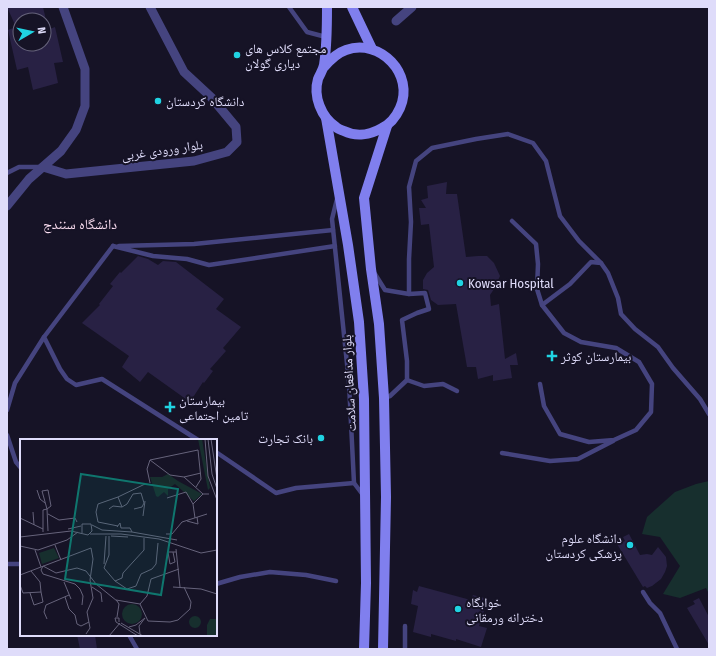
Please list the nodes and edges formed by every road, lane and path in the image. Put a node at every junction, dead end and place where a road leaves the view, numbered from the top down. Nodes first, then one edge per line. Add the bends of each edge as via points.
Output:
1 (63, 7) edge
2 (150, 7) edge
3 (289, 7) edge
4 (327, 7) edge
5 (352, 7) edge
6 (412, 7) edge
7 (396, 20) dead end
8 (326, 37) junction
9 (372, 49) junction
10 (324, 67) junction
11 (326, 118) junction
12 (387, 126) junction
13 (43, 167) junction
14 (7, 173) edge
15 (338, 193) junction
16 (7, 206) edge
17 (512, 221) dead end
18 (333, 230) junction
19 (113, 246) junction
20 (335, 246) junction
21 (601, 263) junction
22 (371, 269) junction
23 (409, 294) junction
24 (542, 305) junction
25 (44, 337) junction
26 (407, 380) junction
27 (540, 384) dead end
28 (457, 391) dead end
29 (384, 398) junction
30 (7, 410) edge
31 (709, 414) edge
32 (7, 435) edge
33 (196, 439) edge
34 (614, 440) junction
35 (217, 453) edge
36 (502, 453) dead end
37 (20, 467) edge
38 (354, 484) junction
39 (365, 498) junction
40 (7, 564) edge
41 (20, 564) edge
42 (336, 581) dead end
43 (217, 584) edge
44 (643, 592) dead end
45 (405, 626) dead end
46 (130, 636) edge
47 (137, 649) edge
48 (364, 649) edge
49 (383, 649) edge
50 (405, 649) edge
51 (677, 649) edge

1 - 13 street via 85,69 85,106 76,130 61,151
2 - 13 street, بلوار ورودی غربی via 184,72 211,97 236,126 237,142 227,152 194,161 66,174
3 - 8 lane via 307,32
4 - 8 main road
5 - 9 main road
6 - 7 street
8 - 10 main road
9 - 10 main road via 345,50 333,57
9 - 12 main road via 394,64 401,76 404,90 402,104
10 - 11 main road via 318,79 317,93 319,106
11 - 12 main road via 348,133 362,135
11 - 15 main road, بلوار مدافعان سلامت
12 - 22 main road via 364,198
13 - 14 lane via 19,166
13 - 16 street
15 - 18 lane via 332,219
15 - 39 main road, بلوار مدافعان سلامت via 359,322 364,399
17 - 24 lane via 536,244 537,289
18 - 19 lane via 194,244
18 - 20 lane
19 - 20 lane via 153,256 209,265
19 - 25 lane
20 - 38 lane via 349,383
21 - 23 lane via 579,241 560,216 546,161 533,143 508,134 476,139 432,148 416,161 409,187
21 - 24 lane via 591,262 570,284
21 - 31 lane via 618,298 621,314 658,347
22 - 23 lane via 385,290
22 - 29 main road via 379,324
23 - 26 lane via 425,294 429,309 402,320
24 - 34 lane via 564,333 581,342 616,348 639,362 652,384 651,412 636,430
25 - 30 lane via 15,383
25 - 33 lane via 67,379 76,385 102,379
26 - 28 lane via 424,386 443,384
26 - 29 lane via 390,396
27 - 34 lane via 544,406 560,434 589,442
29 - 49 main road via 386,497
32 - 37 lane
34 - 36 lane via 578,459 550,462
35 - 38 lane via 276,493 296,488
38 - 39 lane
39 - 48 main road, بلوار مدافعان سلامت
40 - 41 lane
42 - 43 lane via 270,572
44 - 51 lane via 660,613
45 - 50 lane
46 - 47 lane

